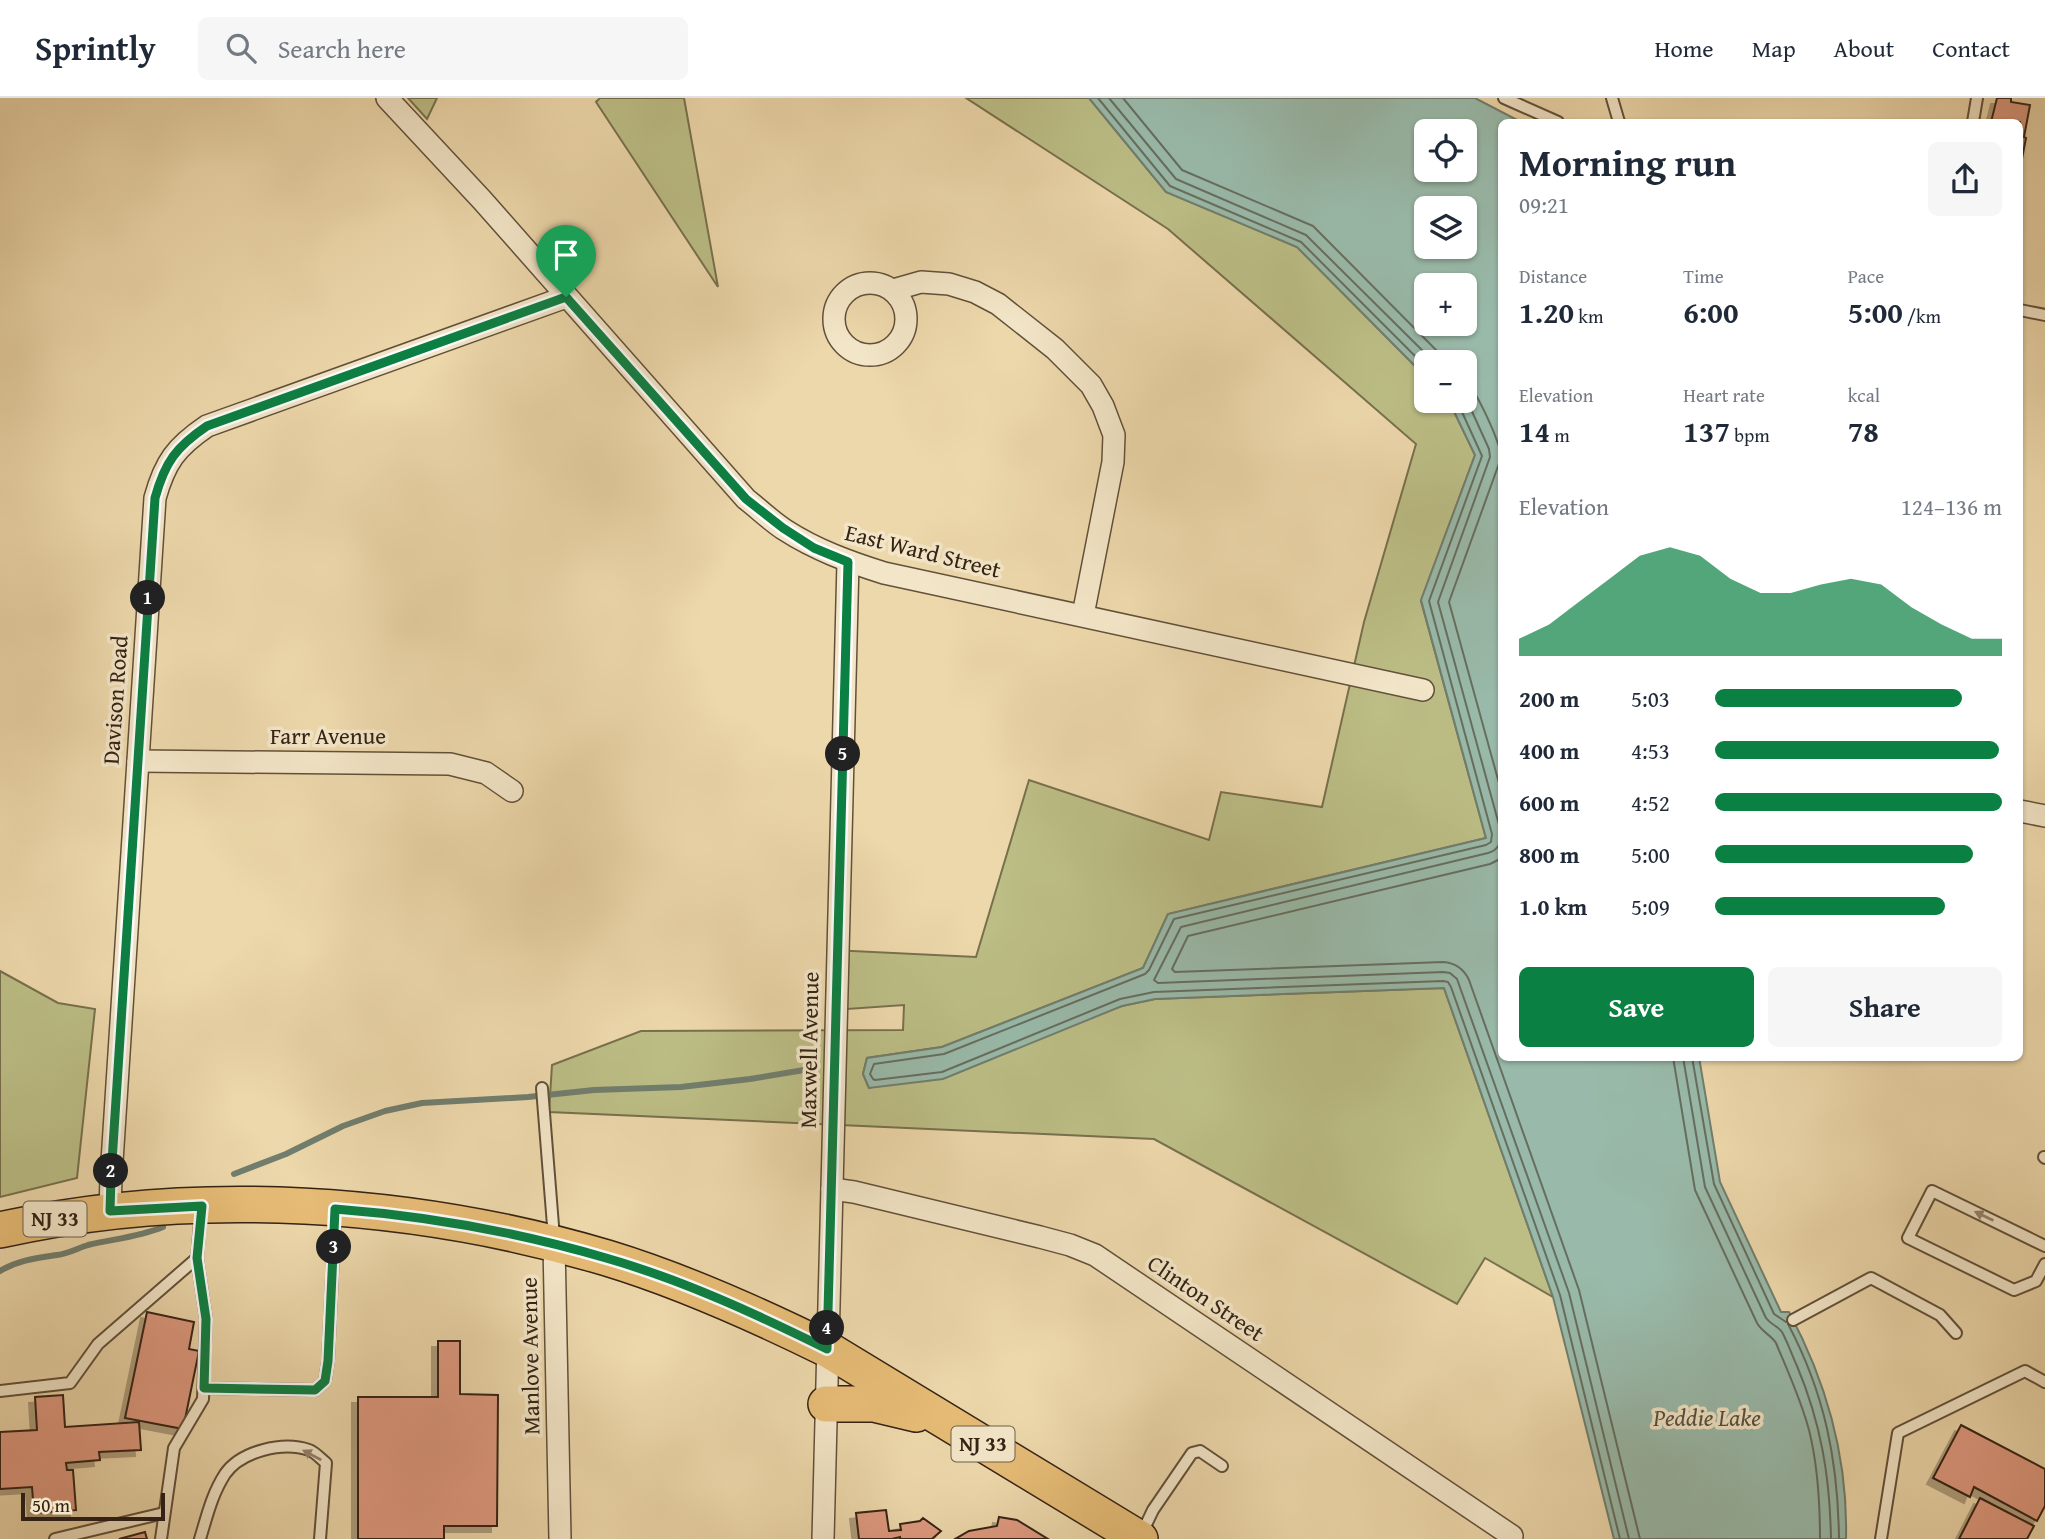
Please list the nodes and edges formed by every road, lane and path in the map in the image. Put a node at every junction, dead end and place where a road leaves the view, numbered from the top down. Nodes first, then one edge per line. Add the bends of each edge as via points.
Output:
1 (387, 98) edge
2 (1504, 98) edge
3 (1612, 98) edge
4 (1977, 98) edge
5 (1551, 119) edge
6 (1618, 119) edge
7 (1974, 119) edge
8 (893, 289) dead end
9 (566, 297) junction
10 (2023, 310) edge
11 (2045, 314) edge
12 (848, 562) junction
13 (1083, 615) junction
14 (1423, 690) dead end
15 (138, 761) junction
16 (512, 791) dead end
17 (2023, 812) edge
18 (2045, 816) edge
19 (542, 1088) dead end
20 (832, 1189) junction
21 (202, 1206) junction
22 (335, 1209) junction
23 (110, 1211) junction
24 (0, 1230) edge
25 (554, 1244) junction
26 (2045, 1246) edge
27 (197, 1258) junction
28 (2045, 1264) edge
29 (1793, 1320) dead end
30 (1956, 1334) dead end
31 (827, 1349) junction
32 (2045, 1382) edge
33 (204, 1388) junction
34 (0, 1391) edge
35 (825, 1404) junction
36 (943, 1420) junction
37 (1223, 1466) dead end
38 (164, 1513) junction
39 (1511, 1537) edge
40 (55, 1539) edge
41 (161, 1539) edge
42 (200, 1539) edge
43 (320, 1539) edge
44 (560, 1539) edge
45 (823, 1539) edge
46 (1140, 1539) edge
47 (1881, 1539) edge

1 - 9 street, East Ward Street
2 - 5 lane
3 - 6 lane
4 - 7 lane
8 - 13 street via 921,282 975,292 1046,341 1091,385 1114,435 1113,462
9 - 12 street, East Ward Street via 746,499 814,548
9 - 15 street, Davison Road via 225,419 188,439 161,476 155,498
10 - 11 lane
12 - 13 street, East Ward Street
12 - 20 street, Maxwell Avenue
13 - 14 street, East Ward Street
15 - 16 street, Farr Avenue via 450,764 486,773
15 - 23 street, Davison Road
17 - 18 street
19 - 25 lane, Manlove Avenue
20 - 31 street, Maxwell Avenue
20 - 39 street, Clinton Street via 1040,1237 1095,1255
21 - 22 main road, NJ 33
21 - 23 main road, NJ 33
21 - 27 lane
22 - 25 main road, NJ 33 via 410,1216
22 - 33 lane via 325,1381 315,1390
23 - 24 main road, NJ 33
25 - 31 main road, NJ 33 via 720,1299
25 - 44 street, Manlove Avenue
26 -> 28 lane via 1931,1191 1908,1238 2014,1290 2036,1281
27 - 33 lane via 206,1319
27 - 34 lane via 99,1344 70,1383
29 - 30 lane via 1871,1278 1940,1315
31 - 35 street, Maxwell Avenue
31 - 36 main road, NJ 33
32 - 47 lane via 2025,1371 1898,1433
33 - 38 lane via 203,1399 174,1448
35 - 36 main road via 874,1404
35 - 45 street, Maxwell Avenue
36 - 46 main road, NJ 33
37 - 46 lane via 1200,1451 1192,1453 1153,1510
38 - 40 lane
38 - 41 lane
43 -> 42 lane via 326,1463 310,1450 281,1446 250,1454 227,1471 211,1501

